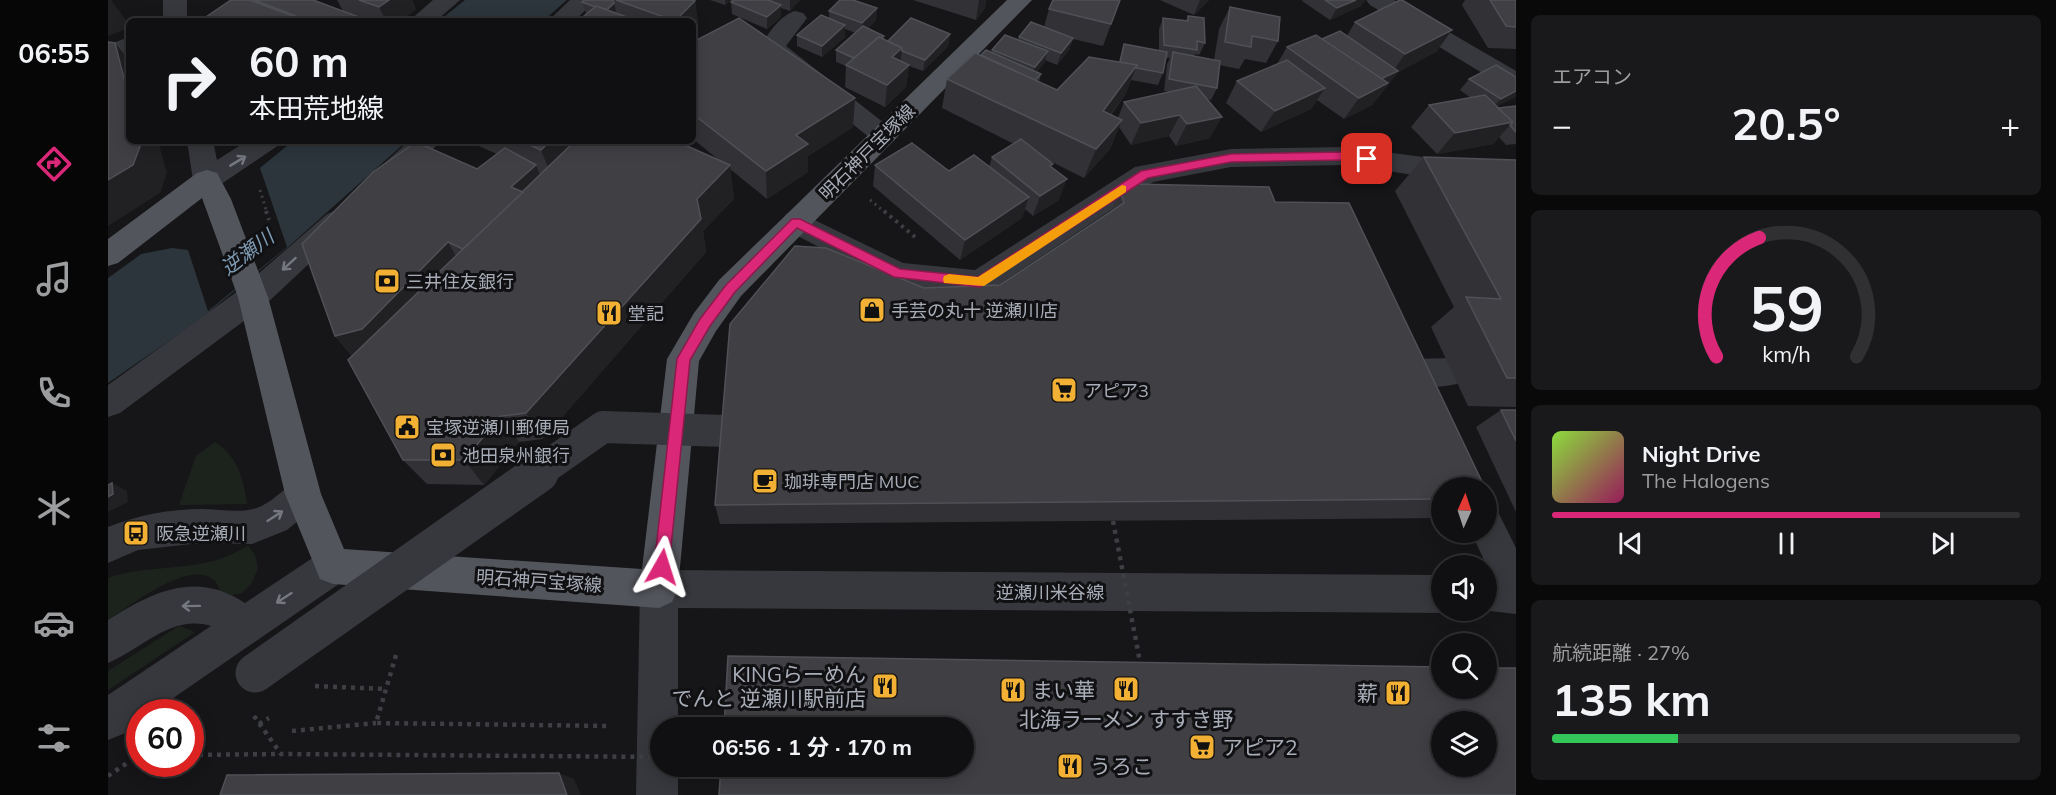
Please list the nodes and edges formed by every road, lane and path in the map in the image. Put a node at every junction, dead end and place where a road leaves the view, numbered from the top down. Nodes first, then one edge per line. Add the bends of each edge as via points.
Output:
1 (175, 0) edge
2 (448, 0) edge
3 (584, 0) edge
4 (1020, 0) edge
5 (1378, 0) edge
6 (175, 18) edge
7 (425, 18) edge
8 (563, 18) edge
9 (795, 18) dead end
10 (126, 46) edge
11 (108, 54) edge
12 (1516, 82) edge
13 (884, 136) junction
14 (201, 144) edge
15 (264, 144) edge
16 (423, 144) edge
17 (1516, 171) edge
18 (842, 177) junction
19 (258, 182) dead end
20 (212, 189) junction
21 (796, 222) junction
22 (270, 223) dead end
23 (916, 238) dead end
24 (108, 255) edge
25 (249, 289) junction
26 (1399, 343) edge
27 (1452, 372) dead end
28 (1413, 373) junction
29 (108, 403) edge
30 (1428, 404) edge
31 (727, 431) edge
32 (303, 494) junction
33 (1113, 521) edge
34 (1494, 543) edge
35 (108, 545) edge
36 (333, 566) junction
37 (1516, 587) edge
38 (659, 589) junction
39 (1431, 594) edge
40 (1497, 594) edge
41 (1516, 595) edge
42 (244, 626) junction
43 (108, 643) edge
44 (396, 655) dead end
45 (255, 673) dead end
46 (1143, 675) edge
47 (386, 689) junction
48 (305, 693) dead end
49 (278, 711) dead end
50 (253, 715) dead end
51 (108, 719) edge
52 (376, 723) junction
53 (259, 724) junction
54 (617, 726) dead end
55 (292, 731) dead end
56 (204, 754) edge
57 (281, 754) junction
58 (650, 757) edge
59 (126, 763) edge
60 (108, 776) edge
61 (657, 795) edge

1 - 6 street
2 - 7 street
3 - 8 street
4 - 13 main road, 明石神戸宝塚線
5 - 12 street
9 - 13 street via 772,47
10 - 11 street
13 - 18 main road, 明石神戸宝塚線
14 - 20 street
20 -> 15 street
16 -> 25 street via 361,200
17 - 21 street via 1467,173 1348,156 1231,158 1145,174 980,282 898,274
18 - 21 main road, 明石神戸宝塚線
18 - 23 path
19 - 22 path
20 - 24 main road
20 - 25 main road
21 - 38 main road, 明石神戸宝塚線 via 730,288 683,359
25 - 29 street
25 - 32 main road
26 - 28 street
27 - 28 street
28 - 30 street
31 - 45 street, bridge via 603,427
35 -> 32 street via 136,532 200,526 252,527 274,518
32 - 36 main road
33 - 46 path, bridge
34 - 37 street
36 - 38 main road, 明石神戸宝塚線
36 -> 42 street
38 - 39 street, 逆瀬川米谷線
38 - 61 street
40 - 41 street
42 -> 43 street via 220,610 192,604 163,610
42 - 51 street
44 - 47 path
47 - 48 path via 314,686
47 - 52 path
49 - 53 path
50 - 53 path, bridge
52 - 54 path
52 - 55 path
53 - 57 path, bridge
56 - 57 path
57 - 58 path, bridge
59 - 60 path

